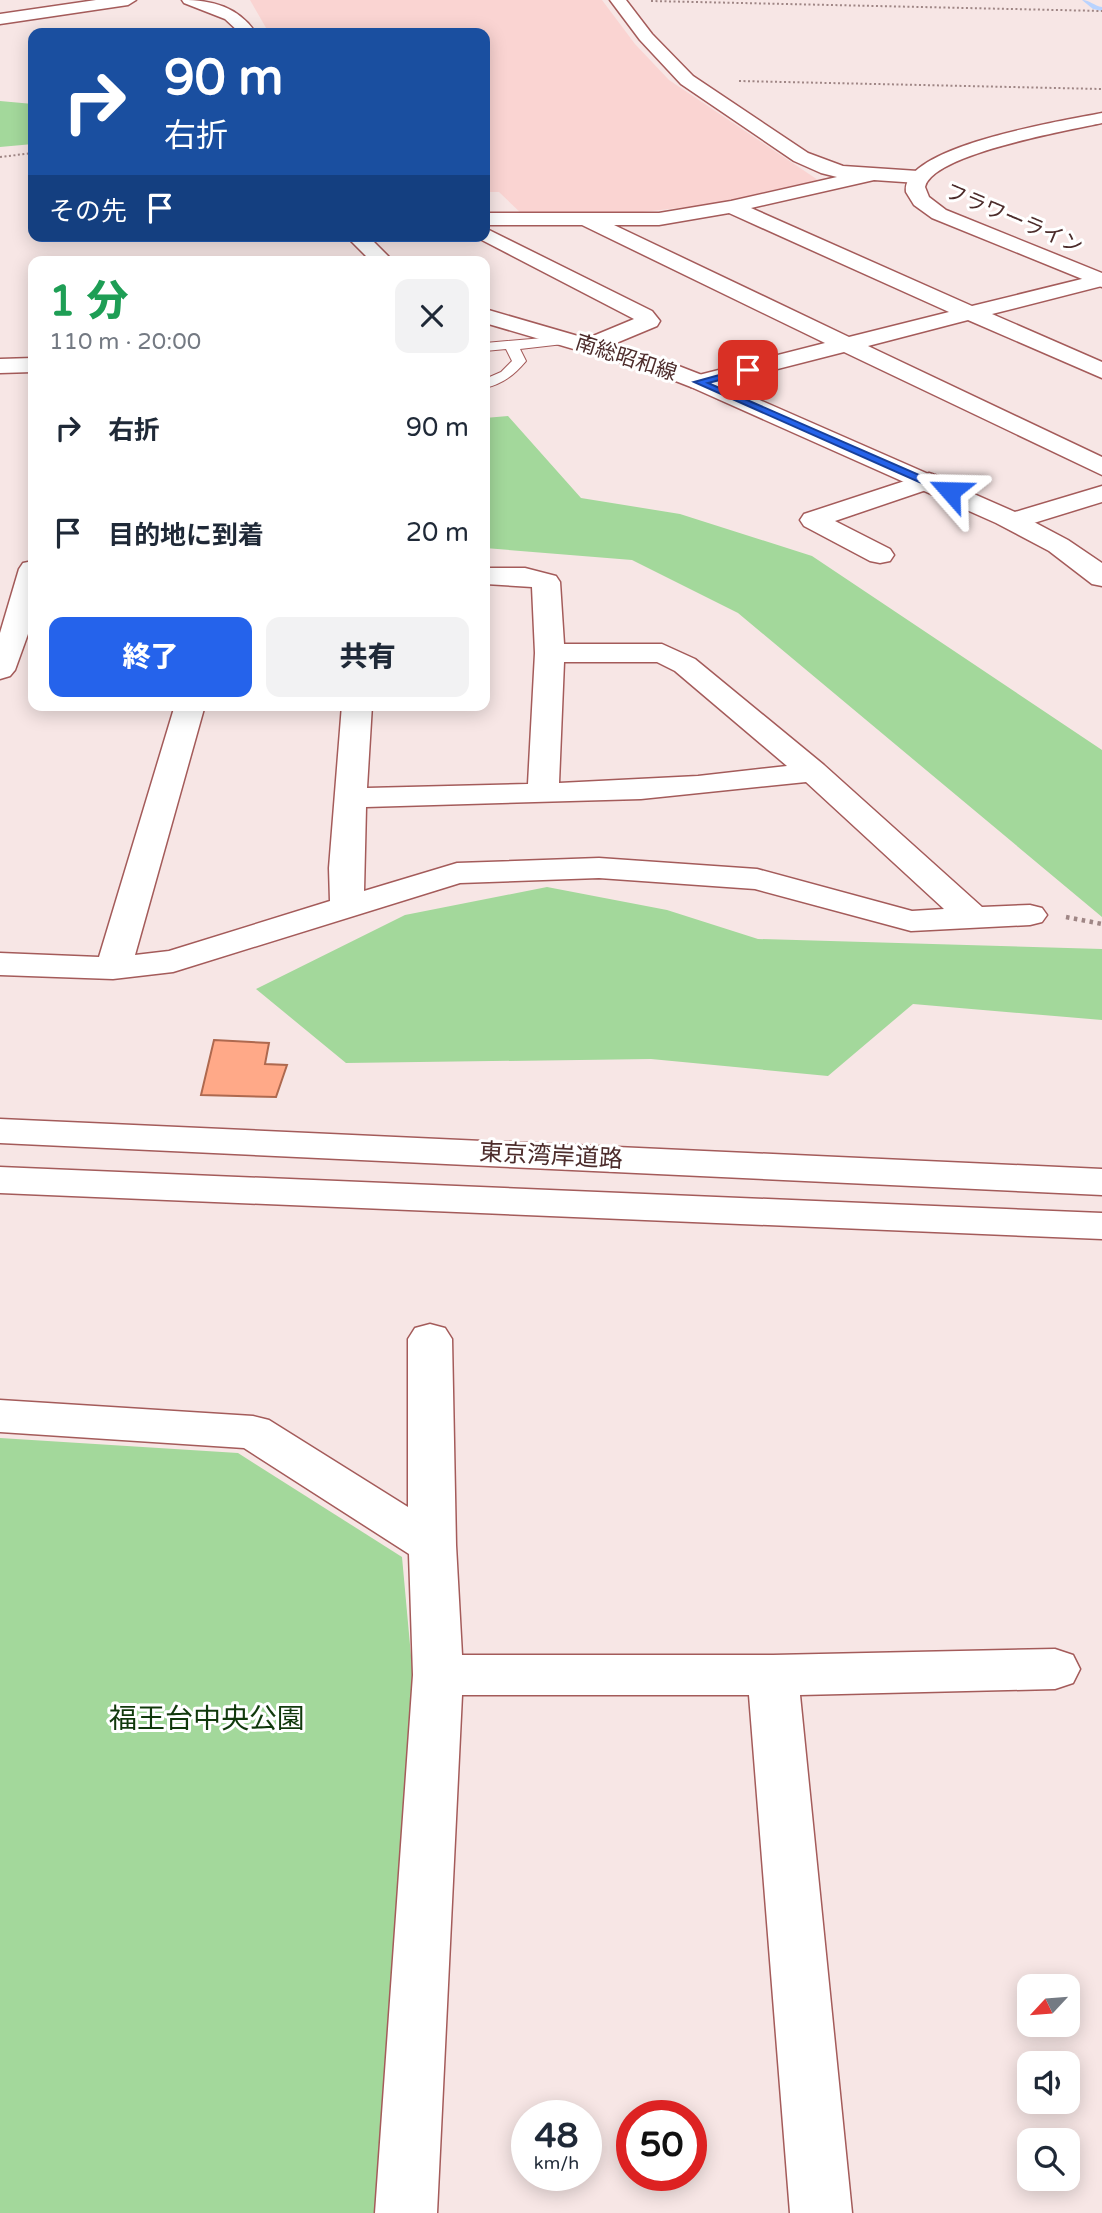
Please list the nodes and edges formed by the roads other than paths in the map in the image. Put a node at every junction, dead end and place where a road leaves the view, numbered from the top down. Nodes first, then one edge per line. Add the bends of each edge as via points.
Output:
1 (190, 0) edge
2 (618, 0) edge
3 (117, 1) edge
4 (0, 19) edge
5 (246, 28) edge
6 (1102, 118) edge
7 (874, 174) junction
8 (918, 177) junction
9 (731, 207) junction
10 (490, 219) edge
11 (589, 221) junction
12 (490, 237) edge
13 (362, 242) edge
14 (378, 256) edge
15 (1101, 281) edge
16 (969, 313) junction
17 (490, 317) edge
18 (523, 343) junction
19 (578, 343) junction
20 (846, 344) junction
21 (490, 346) edge
22 (28, 365) edge
23 (0, 366) edge
24 (1102, 371) edge
25 (490, 382) edge
26 (699, 382) junction
27 (1102, 467) edge
28 (929, 481) junction
29 (1102, 494) edge
30 (1014, 521) junction
31 (880, 555) dead end
32 (490, 576) edge
33 (1102, 578) edge
34 (28, 584) edge
35 (19, 610) edge
36 (550, 653) junction
37 (0, 670) edge
38 (188, 711) edge
39 (357, 711) edge
40 (813, 772) junction
41 (543, 794) junction
42 (352, 798) junction
43 (347, 906) junction
44 (1030, 915) dead end
45 (974, 918) junction
46 (0, 964) edge
47 (113, 968) junction
48 (0, 1130) edge
49 (0, 1180) edge
50 (1102, 1182) edge
51 (1102, 1226) edge
52 (430, 1339) dead end
53 (0, 1416) edge
54 (432, 1545) junction
55 (1055, 1669) dead end
56 (438, 1675) junction
57 (773, 1675) junction
58 (405, 2213) edge
59 (821, 2213) edge

1 - 5 main road via 236,18
2 - 7 main road via 687,80 801,157 828,169
3 - 4 main road
6 - 8 main road, フラワーライン via 973,148 937,161
7 - 8 main road
7 - 9 main road
8 - 15 main road, フラワーライン via 916,192 939,214
9 - 11 main road via 659,219
9 - 16 main road
10 - 11 main road
11 - 20 main road
12 - 19 main road via 649,321
13 - 14 main road
15 - 16 main road
16 - 20 main road
16 - 24 main road
17 - 19 main road, 南総昭和線
18 - 19 lane
18 - 21 lane
18 - 25 lane via 512,347 519,361 506,375
19 - 26 main road, 南総昭和線
20 - 26 main road
20 - 27 main road
22 - 23 main road
26 - 28 main road, 南総昭和線
28 - 30 main road, 南総昭和線
28 - 31 main road via 813,520
29 - 30 main road
30 - 33 main road, 南総昭和線
32 - 36 main road via 525,576 546,582
34 - 35 main road
35 - 37 main road
36 - 40 main road via 662,653 685,665
36 - 41 main road
38 - 47 main road
39 - 42 main road
40 - 41 main road via 730,785
40 - 45 main road
41 - 42 main road
42 - 43 main road
43 - 45 main road via 457,873 599,868 757,879 911,921
43 - 47 main road via 173,961
44 - 45 main road
46 - 47 main road
48 - 50 main road, 東京湾岸道路
49 - 51 main road, 東京湾岸道路
52 - 54 main road
53 - 54 main road via 253,1432
54 - 56 main road
55 - 57 main road
56 - 57 main road
56 - 58 main road
57 - 59 main road

